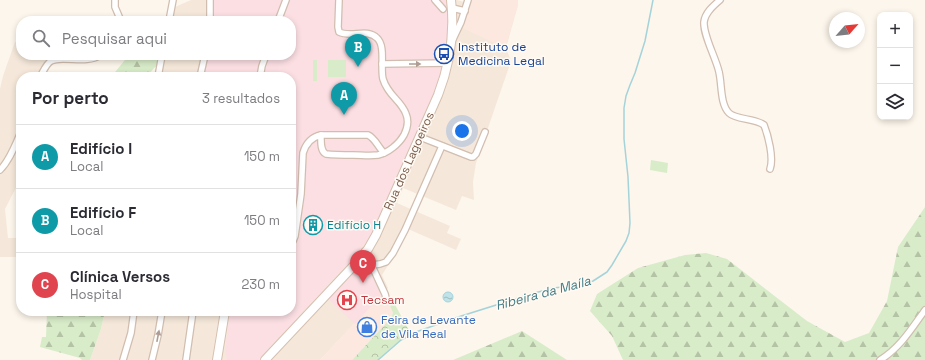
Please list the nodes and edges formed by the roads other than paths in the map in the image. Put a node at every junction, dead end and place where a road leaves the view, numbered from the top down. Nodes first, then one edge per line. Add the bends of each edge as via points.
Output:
1 (115, 0) edge
2 (174, 0) edge
3 (210, 0) edge
4 (286, 0) edge
5 (339, 0) edge
6 (435, 0) edge
7 (468, 0) edge
8 (720, 0) edge
9 (452, 7) edge
10 (443, 9) dead end
11 (464, 14) junction
12 (119, 16) edge
13 (170, 16) edge
14 (210, 16) edge
15 (280, 16) edge
16 (452, 40) junction
17 (55, 60) edge
18 (161, 60) edge
19 (204, 60) edge
20 (264, 60) edge
21 (448, 63) junction
22 (382, 64) junction
23 (43, 72) edge
24 (159, 72) edge
25 (201, 72) edge
26 (261, 72) edge
27 (485, 132) dead end
28 (322, 135) junction
29 (420, 137) junction
30 (16, 143) edge
31 (442, 146) junction
32 (384, 152) junction
33 (770, 169) dead end
34 (0, 170) edge
35 (296, 229) edge
36 (366, 251) junction
37 (372, 265) junction
38 (386, 298) dead end
39 (925, 310) edge
40 (133, 316) edge
41 (161, 316) edge
42 (192, 316) edge
43 (224, 316) edge
44 (220, 350) junction
45 (123, 360) edge
46 (152, 360) edge
47 (186, 360) edge
48 (218, 360) edge
49 (222, 360) edge
50 (265, 360) edge
51 (880, 360) edge

1 - 12 street
2 - 13 street
3 - 14 street
4 - 15 street
5 - 22 street via 338,30 342,33 369,34 376,37 382,46
6 - 10 street
7 - 11 street
8 - 33 street via 708,13 704,24 719,71 723,102 731,115 764,125 769,145
9 - 11 street
9 - 16 main road, Rua dos Lagoeiros
11 - 16 street
16 - 21 main road, Rua dos Lagoeiros
17 - 23 street via 47,65
18 - 24 street
19 - 25 street
20 - 26 street
22 -> 21 street
21 - 29 main road, Rua dos Lagoeiros via 440,90
22 - 32 street via 385,86 404,110 408,122 401,140
27 - 31 street via 476,154 472,157
28 - 32 street via 370,135
28 - 32 street via 324,154 376,155
28 - 35 street via 309,142 303,153
29 - 31 street
29 - 36 main road, Rua dos Lagoeiros via 376,235
30 - 34 street
31 - 37 street via 393,253 386,262
36 - 37 street
36 - 50 main road, Rua dos Lagoeiros
37 - 38 street
39 - 51 street via 905,339
40 - 45 street
46 -> 41 street
42 - 47 street
43 - 44 main road
44 - 48 main road
44 - 49 main road

